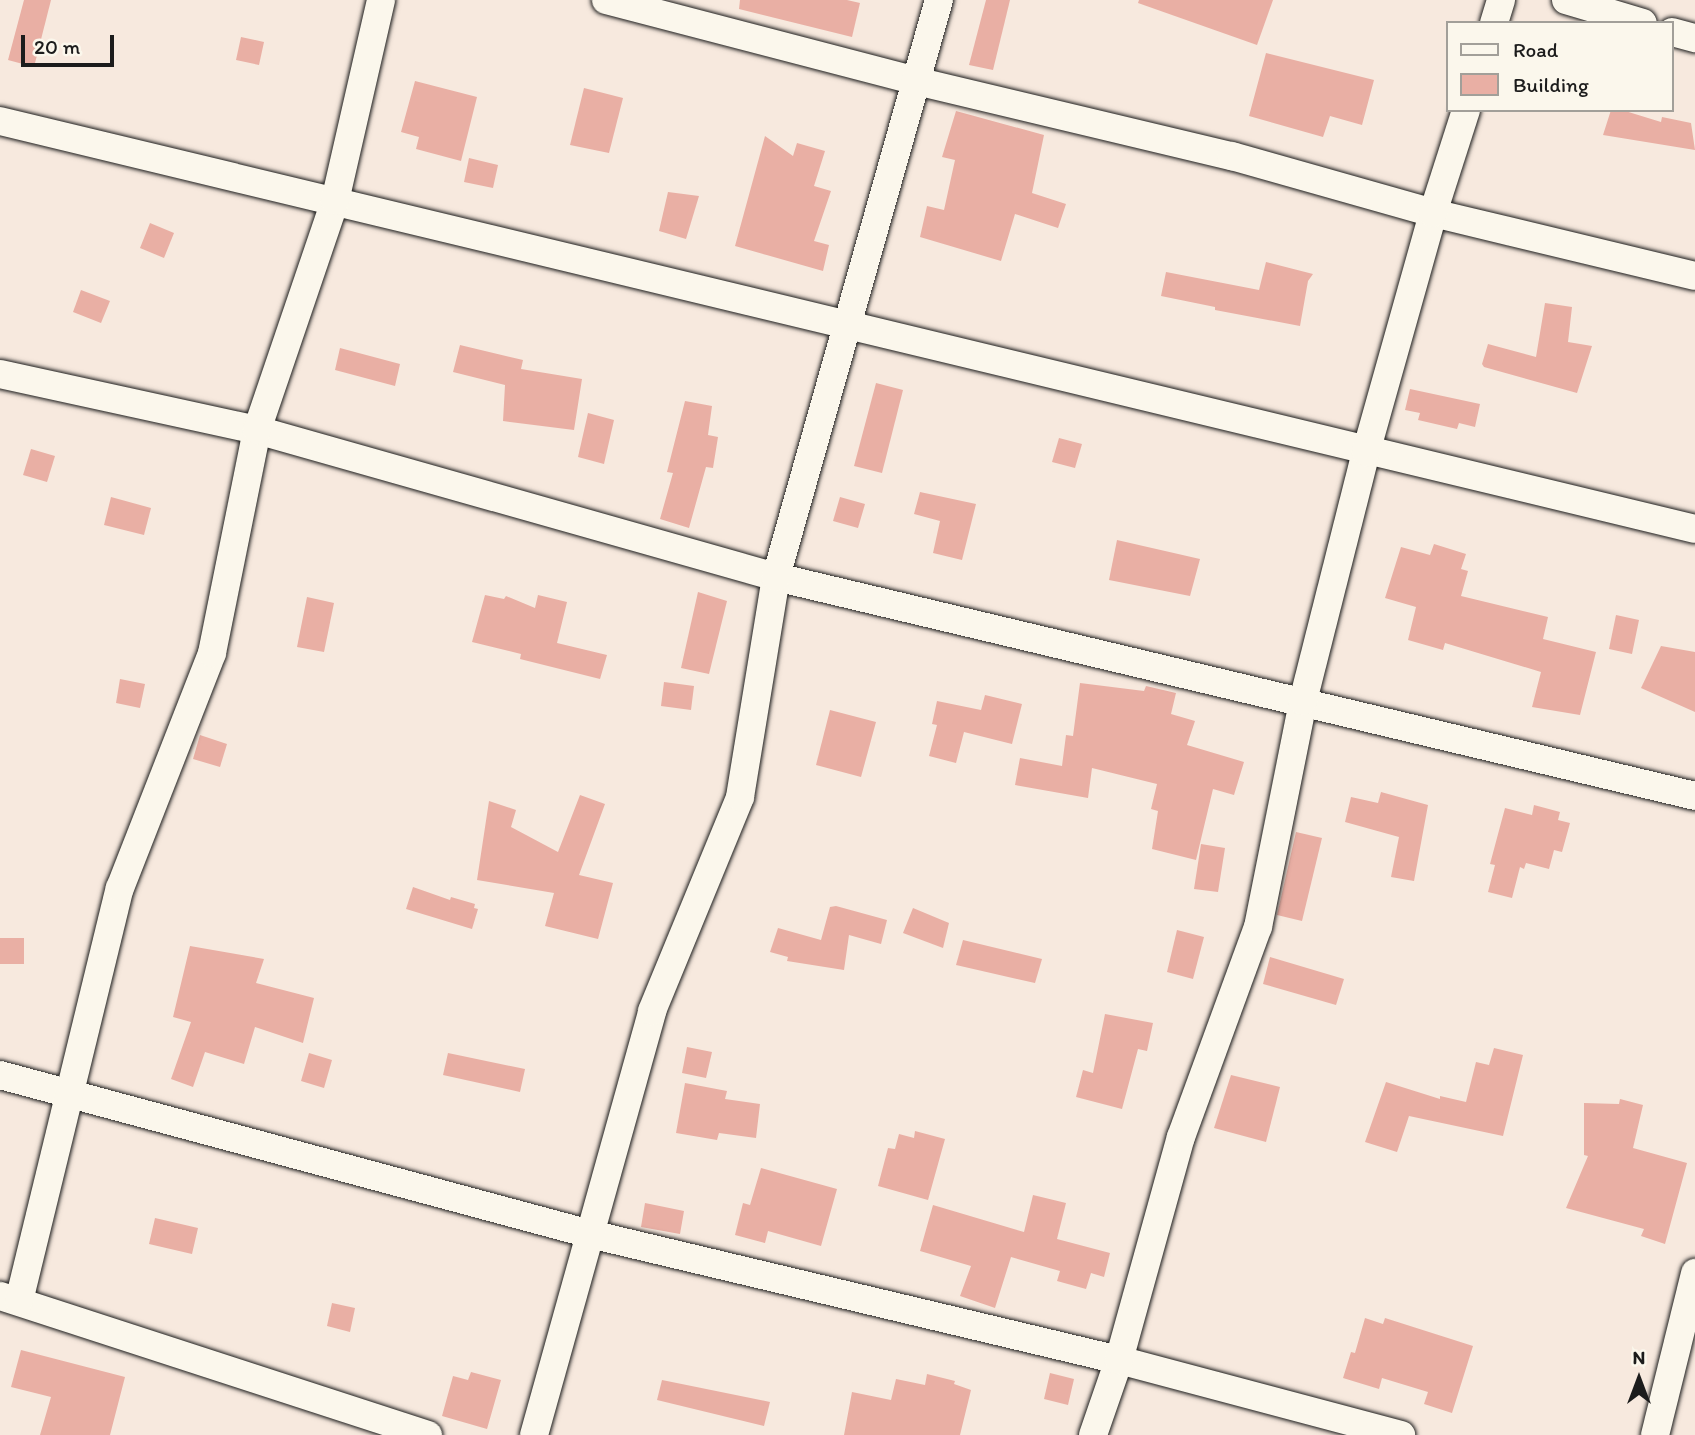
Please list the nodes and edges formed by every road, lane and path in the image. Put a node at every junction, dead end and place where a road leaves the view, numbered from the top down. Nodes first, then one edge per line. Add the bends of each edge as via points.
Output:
1 (381, 0) edge
2 (606, 0) edge
3 (939, 0) edge
4 (1502, 0) edge
5 (1566, 0) edge
6 (1495, 21) edge
7 (1636, 21) edge
8 (1674, 33) edge
9 (1695, 38) edge
10 (916, 81) junction
11 (1465, 112) edge
12 (0, 121) edge
13 (335, 201) junction
14 (1433, 213) junction
15 (1695, 276) edge
16 (848, 327) junction
17 (0, 374) edge
18 (257, 430) junction
19 (1366, 452) junction
20 (1695, 529) edge
21 (776, 576) junction
22 (1303, 701) junction
23 (1695, 796) edge
24 (0, 1074) edge
25 (71, 1094) junction
26 (590, 1234) junction
27 (1695, 1273) edge
28 (10, 1299) edge
29 (1119, 1360) junction
30 (428, 1435) edge
31 (534, 1435) edge
32 (1093, 1435) edge
33 (1401, 1435) edge
34 (1655, 1435) edge

1 - 13 street
2 - 10 street
3 - 10 street
4 - 6 street
5 - 7 street
8 - 9 street
10 - 14 street via 1233,156
10 - 16 street
11 - 14 street
12 - 13 street
13 - 16 street
13 - 18 street
14 - 15 street
14 - 19 street
16 - 19 street
16 - 21 street
17 - 18 street
18 - 21 street
18 - 25 street via 212,653 120,888
19 - 20 street
19 - 22 street
21 - 22 street
21 - 26 street via 740,797 652,1011
22 - 23 street
22 - 29 street via 1258,927 1181,1137
24 - 25 street
25 - 26 street
25 - 28 street
26 - 29 street
26 - 31 street
27 - 34 street
28 - 30 street
29 - 32 street
29 - 33 street

